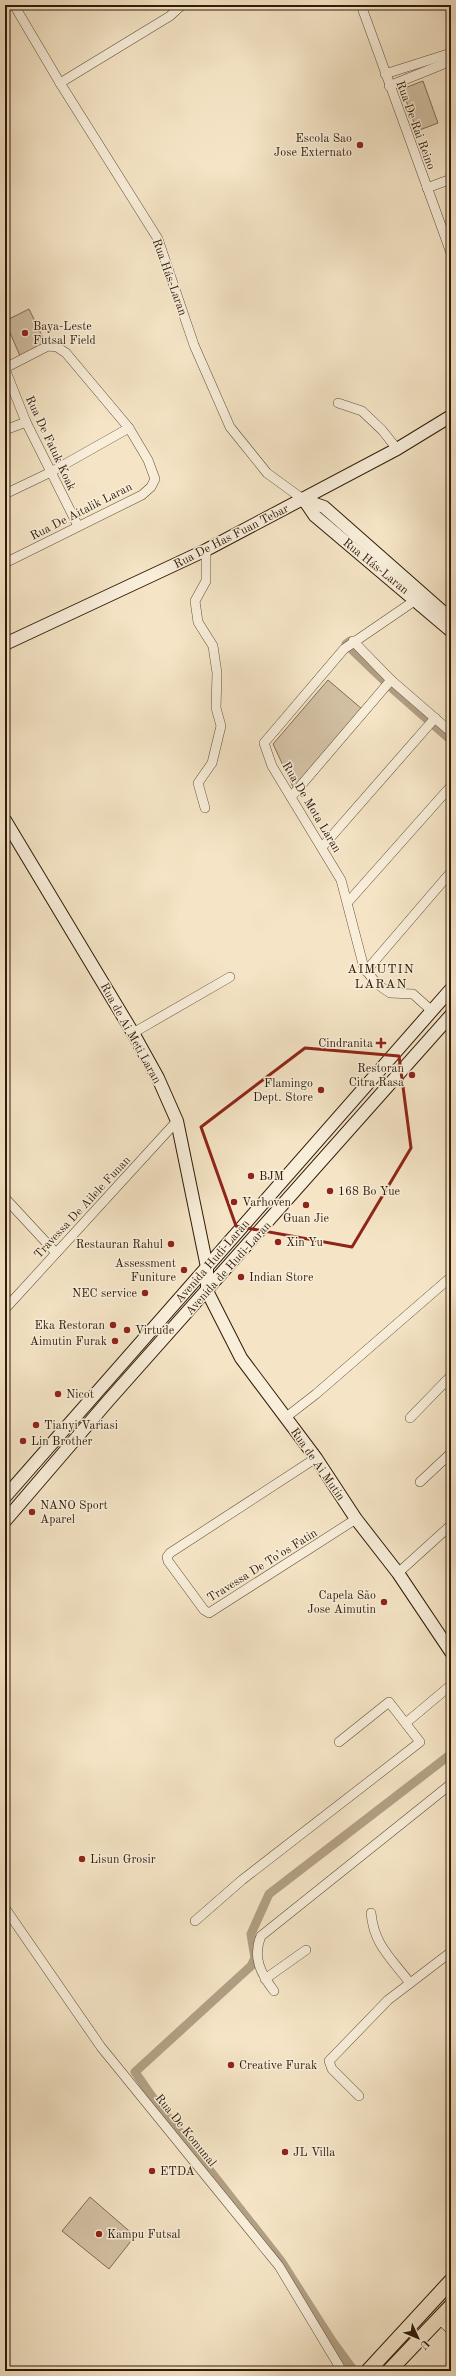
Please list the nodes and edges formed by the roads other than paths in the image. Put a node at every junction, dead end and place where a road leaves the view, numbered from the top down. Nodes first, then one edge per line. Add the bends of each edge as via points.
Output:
1 (14, 5) edge
2 (182, 5) edge
3 (361, 5) edge
4 (451, 53) edge
5 (451, 61) edge
6 (385, 74) junction
7 (60, 83) junction
8 (389, 86) junction
9 (451, 179) edge
10 (427, 188) junction
11 (451, 253) edge
12 (5, 368) edge
13 (338, 403) dead end
14 (451, 416) edge
15 (26, 422) junction
16 (129, 428) junction
17 (5, 430) edge
18 (398, 449) junction
19 (51, 472) junction
20 (5, 494) edge
21 (304, 500) junction
22 (78, 526) junction
23 (206, 550) junction
24 (5, 563) edge
25 (420, 597) junction
26 (451, 619) edge
27 (451, 631) edge
28 (353, 641) junction
29 (5, 644) edge
30 (391, 680) junction
31 (435, 718) junction
32 (451, 732) edge
33 (451, 786) edge
34 (291, 797) junction
35 (205, 808) dead end
36 (5, 820) edge
37 (323, 846) junction
38 (451, 872) edge
39 (348, 902) junction
40 (366, 971) junction
41 (230, 977) dead end
42 (451, 989) edge
43 (432, 1011) junction
44 (449, 1023) edge
45 (133, 1033) junction
46 (177, 1121) junction
47 (5, 1198) edge
48 (56, 1252) junction
49 (207, 1267) junction
50 (451, 1277) edge
51 (207, 1291) junction
52 (5, 1309) edge
53 (449, 1382) edge
54 (285, 1418) junction
55 (410, 1418) dead end
56 (451, 1454) edge
57 (316, 1458) junction
58 (420, 1482) dead end
59 (5, 1497) edge
60 (356, 1519) junction
61 (5, 1521) edge
62 (449, 1530) edge
63 (398, 1573) junction
64 (451, 1652) edge
65 (451, 1685) edge
66 (406, 1722) junction
67 (339, 1742) dead end
68 (451, 1784) edge
69 (5, 1908) edge
70 (371, 1912) dead end
71 (195, 1921) dead end
72 (306, 1950) dead end
73 (451, 1952) edge
74 (265, 1979) junction
75 (410, 1983) junction
76 (274, 1991) dead end
77 (359, 2096) dead end
78 (451, 2281) edge
79 (451, 2306) edge
80 (439, 2319) junction
81 (451, 2330) edge
82 (342, 2371) edge
83 (368, 2371) edge
84 (389, 2371) edge

1 - 7 street, Rua Hás-Laran
2 - 7 street via 170,16
3 - 6 street, Rua De Rai Reino
4 - 6 street
5 - 8 street
6 - 8 street, Rua De Rai Reino
7 - 21 street, Rua Hás-Laran via 158,239 194,345 230,427 267,473
8 - 10 street, Rua De Rai Reino
9 - 10 street
10 - 11 street, Rua De Rai Reino
12 - 15 street, Rua De Fatuk Koak
12 - 16 street, Rua De Aitalik Laran via 48,346 57,347 66,353
13 - 18 street via 362,411
14 - 18 main road, Rua De Has Fuan Tebar
15 - 17 street
15 - 19 street, Rua De Fatuk Koak
16 - 19 street
16 - 22 street, Rua De Aitalik Laran via 148,460 155,479 151,487 142,495
18 - 21 main road, Rua De Has Fuan Tebar
19 - 20 street
19 - 22 street, Rua De Fatuk Koak
21 - 23 main road, Rua De Has Fuan Tebar
21 - 25 main road, Rua Hás-Laran via 324,507
22 - 24 street, Rua De Aitalik Laran
23 - 29 main road, Rua De Has Fuan Tebar
23 - 35 street via 206,581 195,601 198,622 213,646 217,673 216,708 221,726 212,763 198,783
25 - 26 main road, Rua Hás-Laran
25 - 27 main road, Rua Hás-Laran
25 - 28 street, Rua De Mota Laran
28 - 30 street
28 - 34 street, Rua De Mota Laran via 264,743 272,766
30 - 31 street
30 - 34 street
31 - 32 street
31 - 37 street
33 - 39 street
34 - 37 street, Rua De Mota Laran
36 - 45 main road, Rua de Ai Meti Laran
37 - 39 street, Rua De Mota Laran via 342,880
38 - 40 street
39 - 40 street, Rua De Mota Laran
40 - 43 street, Rua De Mota Laran via 377,984 390,993 413,994
41 - 45 street
42 - 43 main road, Avenida Hudi-Laran
43 - 49 main road, Avenida Hudi-Laran
44 - 51 main road, Avenida de Hudi-Laran
45 - 46 main road, Rua de Ai Meti Laran via 158,1078
46 - 48 street, Travessa De Ailele Funan
46 - 49 main road, Rua de Ai Meti Laran
47 - 48 street
48 - 52 street, Travessa De Ailele Funan
49 - 51 main road, Rua de Ai Mutin
49 - 59 main road, Avenida Hudi-Laran
50 - 54 street
51 - 54 main road, Rua de Ai Mutin via 241,1358
51 - 61 main road, Avenida de Hudi-Laran
53 - 55 street
54 - 57 main road, Rua de Ai Mutin
56 - 58 street
57 - 60 main road, Rua de Ai Mutin
57 - 60 street, Travessa De To’os Fatin via 170,1553 168,1561 204,1610 209,1613
60 - 63 main road, Rua de Ai Mutin
62 - 63 street
63 - 64 main road, Rua de Ai Mutin
65 - 66 street
66 - 67 street via 389,1702
66 - 71 street via 420,1744 242,1880
68 - 74 street via 261,1936 257,1945 257,1956 258,1966
69 - 82 street, Rua De Komunal via 102,2047 278,2266
70 - 75 street via 372,1928 377,1941
72 - 74 street
73 - 75 street
74 - 76 street
75 - 77 street via 388,2000 329,2061 332,2069
78 - 83 main road
79 - 80 main road
80 - 81 street
80 - 84 main road

